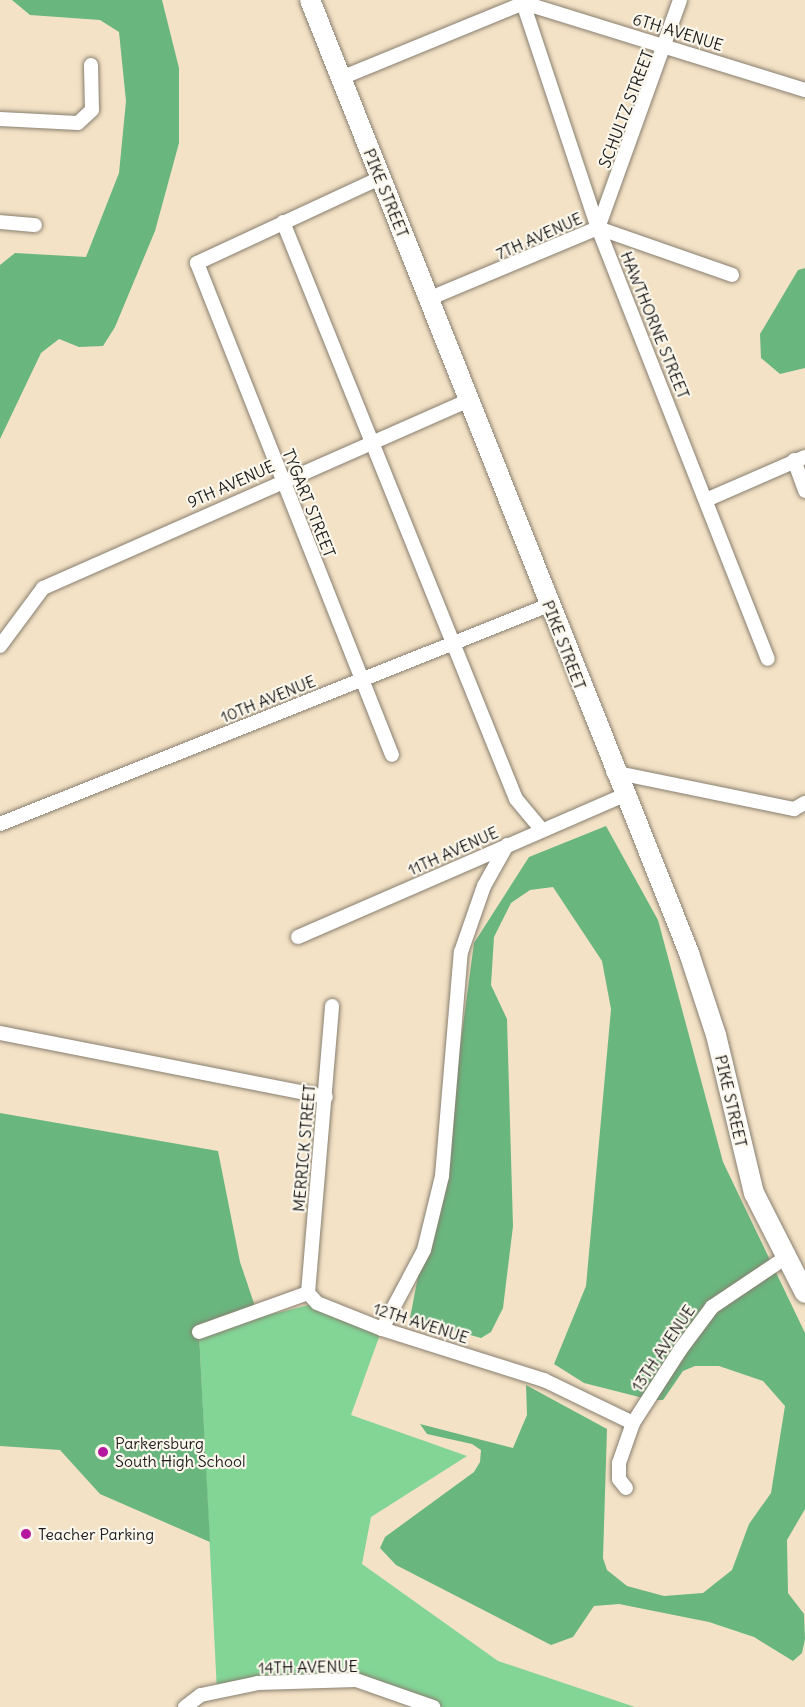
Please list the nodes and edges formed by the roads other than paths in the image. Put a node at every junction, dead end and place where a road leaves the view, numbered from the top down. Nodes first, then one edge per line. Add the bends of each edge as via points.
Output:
1 (310, 0) edge
2 (680, 0) edge
3 (523, 1) edge
4 (668, 45) junction
5 (91, 65) dead end
6 (340, 78) junction
7 (805, 90) edge
8 (0, 120) edge
9 (380, 178) junction
10 (0, 222) edge
11 (283, 222) junction
12 (35, 225) dead end
13 (598, 228) junction
14 (732, 275) dead end
15 (428, 299) junction
16 (469, 400) junction
17 (370, 443) junction
18 (799, 459) edge
19 (281, 479) junction
20 (805, 492) edge
21 (706, 500) junction
22 (549, 605) junction
23 (455, 645) junction
24 (0, 646) edge
25 (768, 658) dead end
26 (364, 679) junction
27 (392, 755) dead end
28 (613, 772) junction
29 (622, 796) junction
30 (805, 803) edge
31 (0, 824) edge
32 (542, 830) junction
33 (507, 845) junction
34 (298, 937) dead end
35 (332, 1006) dead end
36 (0, 1033) edge
37 (326, 1097) junction
38 (785, 1258) junction
39 (308, 1293) junction
40 (805, 1293) edge
41 (382, 1329) junction
42 (200, 1332) dead end
43 (633, 1423) junction
44 (626, 1488) dead end
45 (185, 1707) edge
46 (433, 1707) edge

1 - 6 main road, PIKE STREET
2 - 4 street, SCHULTZ STREET
3 - 4 street, 6TH AVENUE
3 - 6 street
3 - 13 street, HAWTHORNE STREET
4 - 7 street, 6TH AVENUE
4 - 13 street, SCHULTZ STREET
5 - 8 street via 92,110 78,123
6 - 9 main road, PIKE STREET
9 - 11 street
9 - 15 main road, PIKE STREET
10 - 12 street
11 - 17 street
11 - 19 street, TYGART STREET via 196,263
13 - 14 street, 7TH AVENUE
13 - 15 street, 7TH AVENUE
13 - 21 street, HAWTHORNE STREET
15 - 16 main road, PIKE STREET
16 - 17 street, 9TH AVENUE
16 - 22 main road, PIKE STREET
17 - 19 street, 9TH AVENUE
17 - 23 street
18 - 20 street
18 - 21 street
19 - 24 street, 9TH AVENUE via 43,588
19 - 26 street, TYGART STREET
21 - 25 street, HAWTHORNE STREET
22 - 23 street, 10TH AVENUE
22 - 28 main road, PIKE STREET
23 - 26 street, 10TH AVENUE
23 - 32 street via 516,799
26 - 27 street, TYGART STREET
26 - 31 street, 10TH AVENUE
28 - 29 main road, PIKE STREET
28 - 30 street via 794,809
29 - 32 street, 11TH AVENUE
29 - 38 main road, PIKE STREET via 704,995 753,1193
32 - 33 street, 11TH AVENUE
33 - 34 street, 11TH AVENUE
33 - 41 street via 484,886 461,952 442,1176 424,1250
35 - 37 street, MERRICK STREET
36 - 37 street
37 - 39 street, MERRICK STREET
38 - 40 main road, PIKE STREET
38 - 43 street, 13TH AVENUE via 712,1307
39 - 41 street, 12TH AVENUE via 317,1303
39 - 42 street
41 - 43 street, 12TH AVENUE via 544,1380
43 - 44 street, 13TH AVENUE via 619,1463 619,1479
45 - 46 street, 14TH AVENUE via 201,1695 258,1683 356,1680

